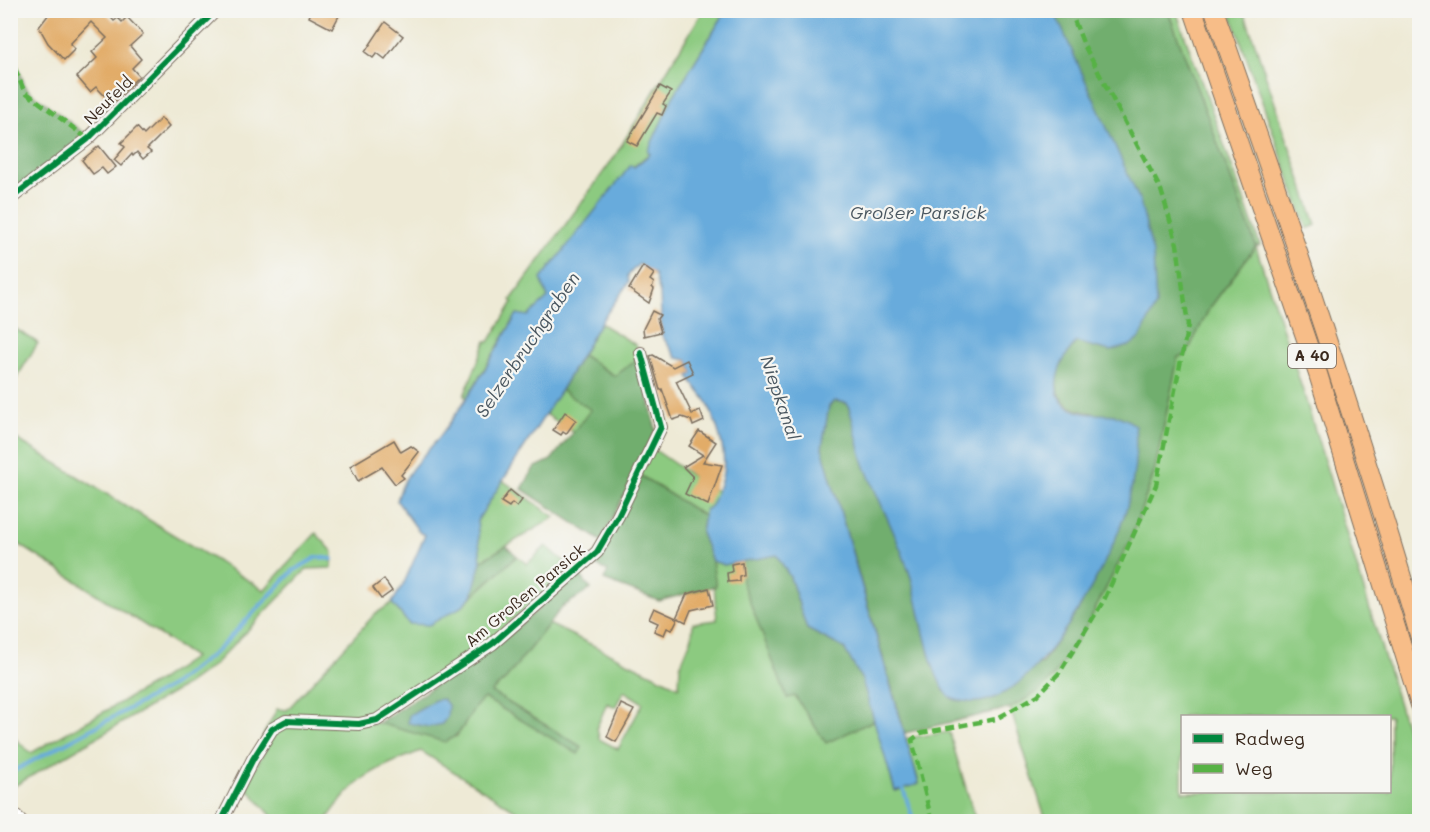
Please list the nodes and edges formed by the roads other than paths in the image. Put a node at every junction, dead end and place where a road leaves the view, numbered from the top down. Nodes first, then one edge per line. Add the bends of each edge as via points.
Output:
1 (216, 10) edge
2 (1193, 10) edge
3 (1214, 10) edge
4 (10, 199) edge
5 (642, 353) dead end
6 (1419, 638) edge
7 (1419, 705) edge
8 (10, 810) edge
9 (22, 822) edge
10 (221, 822) edge

1 - 4 street, Neufeld via 88,139
2 - 7 highway, A 40 via 1318,374
3 - 6 highway, A 40 via 1292,228
5 - 10 street, Am Großen Parsick via 661,427 597,552 492,644 377,720 359,724 286,722 272,729
8 - 9 street

